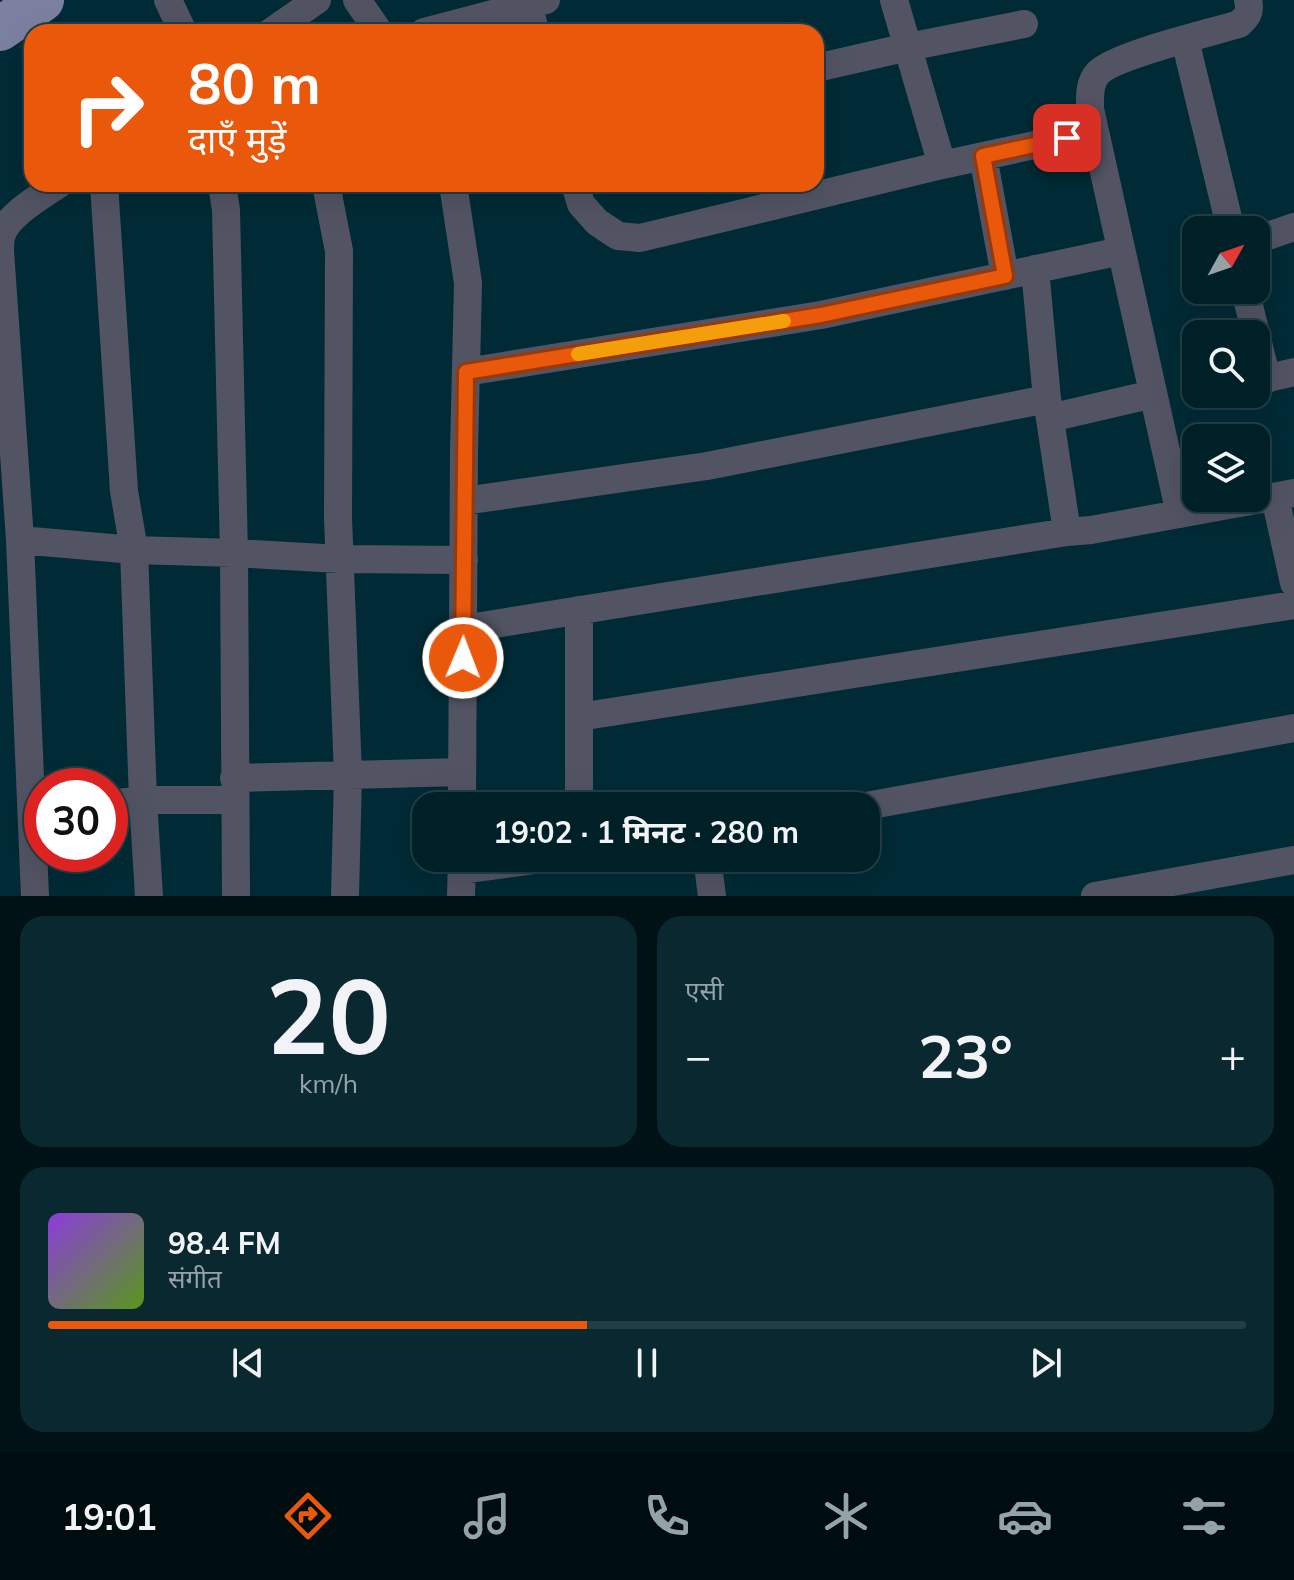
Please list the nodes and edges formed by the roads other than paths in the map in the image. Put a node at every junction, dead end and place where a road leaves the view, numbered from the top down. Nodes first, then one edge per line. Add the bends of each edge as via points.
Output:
1 (42, 0) edge
2 (168, 0) edge
3 (317, 0) edge
4 (357, 0) edge
5 (894, 0) edge
6 (1248, 0) edge
7 (537, 12) edge
8 (179, 24) edge
9 (282, 24) edge
10 (374, 24) edge
11 (469, 24) edge
12 (1024, 24) dead end
13 (0, 29) edge
14 (1185, 40) junction
15 (908, 47) junction
16 (824, 66) edge
17 (1095, 132) junction
18 (983, 156) junction
19 (942, 165) junction
20 (48, 192) edge
21 (105, 192) edge
22 (223, 192) edge
23 (328, 192) edge
24 (454, 192) edge
25 (577, 192) edge
26 (1228, 216) edge
27 (1294, 227) edge
28 (1270, 235) edge
29 (1121, 251) junction
30 (1035, 269) junction
31 (1005, 276) junction
32 (466, 372) junction
33 (1153, 394) junction
34 (1049, 408) junction
35 (1284, 495) edge
36 (464, 501) junction
37 (1180, 514) junction
38 (1067, 532) junction
39 (20, 540) junction
40 (134, 550) junction
41 (234, 553) junction
42 (340, 559) junction
43 (464, 560) junction
44 (1294, 583) edge
45 (1294, 605) edge
46 (579, 610) junction
47 (463, 629) junction
48 (579, 717) junction
49 (1294, 728) edge
50 (34, 768) edge
51 (462, 772) junction
52 (348, 775) junction
53 (234, 789) junction
54 (462, 792) edge
55 (579, 792) edge
56 (143, 800) junction
57 (128, 802) edge
58 (880, 803) edge
59 (1294, 860) edge
60 (36, 872) edge
61 (709, 872) edge
62 (35, 896) edge
63 (149, 896) edge
64 (236, 896) edge
65 (345, 896) edge
66 (712, 896) edge
67 (1095, 896) edge

1 - 13 main road
2 - 8 street
3 - 9 street
4 - 10 street
5 - 15 street
6 - 14 street via 1247,17 1239,24
7 - 11 street
12 - 15 street
14 - 17 street via 1120,60 1097,73 1090,109
14 - 26 street
15 - 16 street
15 - 19 street
17 - 18 street
17 - 29 street
18 - 19 street
18 - 31 street
19 - 25 street via 640,238 618,236 597,222
20 - 39 street via 16,215 1,237
21 - 40 street via 124,491
22 - 41 street
23 - 42 street via 339,251
24 - 32 street via 468,283
27 - 28 street
29 - 30 street
29 - 33 street
30 - 31 street
30 - 34 street
31 - 32 street via 821,315
32 - 36 street
33 - 34 street
33 - 37 street
34 - 36 street
34 - 38 street
35 - 37 street
35 - 44 street
36 - 43 street
37 - 38 street
38 - 46 street
39 - 40 street
39 - 50 street
40 - 41 street
40 - 56 street
41 - 42 street
41 - 53 street
42 - 43 street
42 - 52 street
43 - 47 street
45 - 48 street
46 - 47 street
46 - 48 street
47 - 51 street
48 - 55 street
49 - 58 street
51 - 52 street
51 - 54 street
52 - 53 street
52 - 65 street
53 - 56 street
53 - 64 street
56 - 57 street
56 - 63 street
59 - 67 street
60 - 62 street
61 - 66 street

